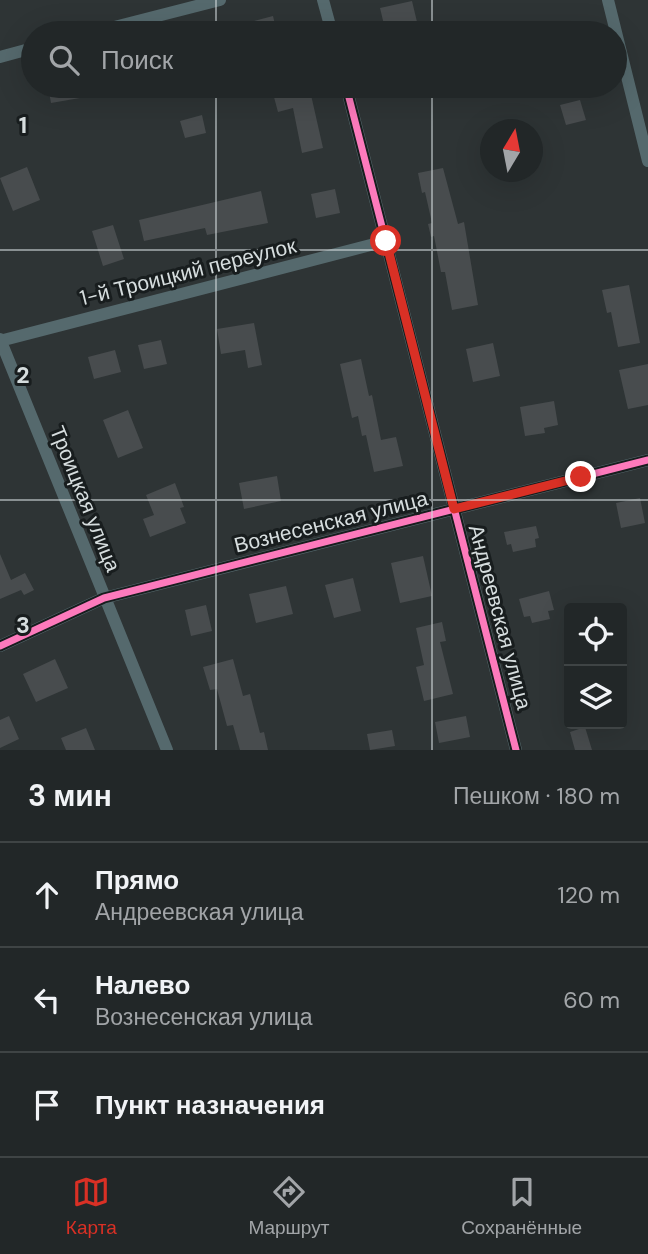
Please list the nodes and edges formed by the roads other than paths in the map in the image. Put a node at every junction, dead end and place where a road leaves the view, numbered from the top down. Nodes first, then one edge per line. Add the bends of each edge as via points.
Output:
1 (220, 0) edge
2 (323, 0) edge
3 (608, 0) edge
4 (138, 21) edge
5 (329, 21) edge
6 (613, 21) edge
7 (21, 51) edge
8 (0, 57) edge
9 (627, 76) edge
10 (349, 98) edge
11 (648, 161) edge
12 (386, 241) junction
13 (0, 340) edge
14 (648, 460) edge
15 (454, 509) junction
16 (103, 598) junction
17 (0, 646) edge
18 (167, 750) edge
19 (516, 750) edge

1 - 4 street
2 - 5 street
3 - 6 street
7 - 8 street
9 - 11 street
10 - 12 street, Андреевская улица
12 - 13 street, 1-й Троицкий переулок
12 - 15 street, Андреевская улица
13 - 16 street, Троицкая улица
14 - 15 street, Вознесенская улица
15 - 16 street, Вознесенская улица
15 - 19 street, Андреевская улица
16 - 17 street, Вознесенская улица
16 - 18 street, Троицкая улица

